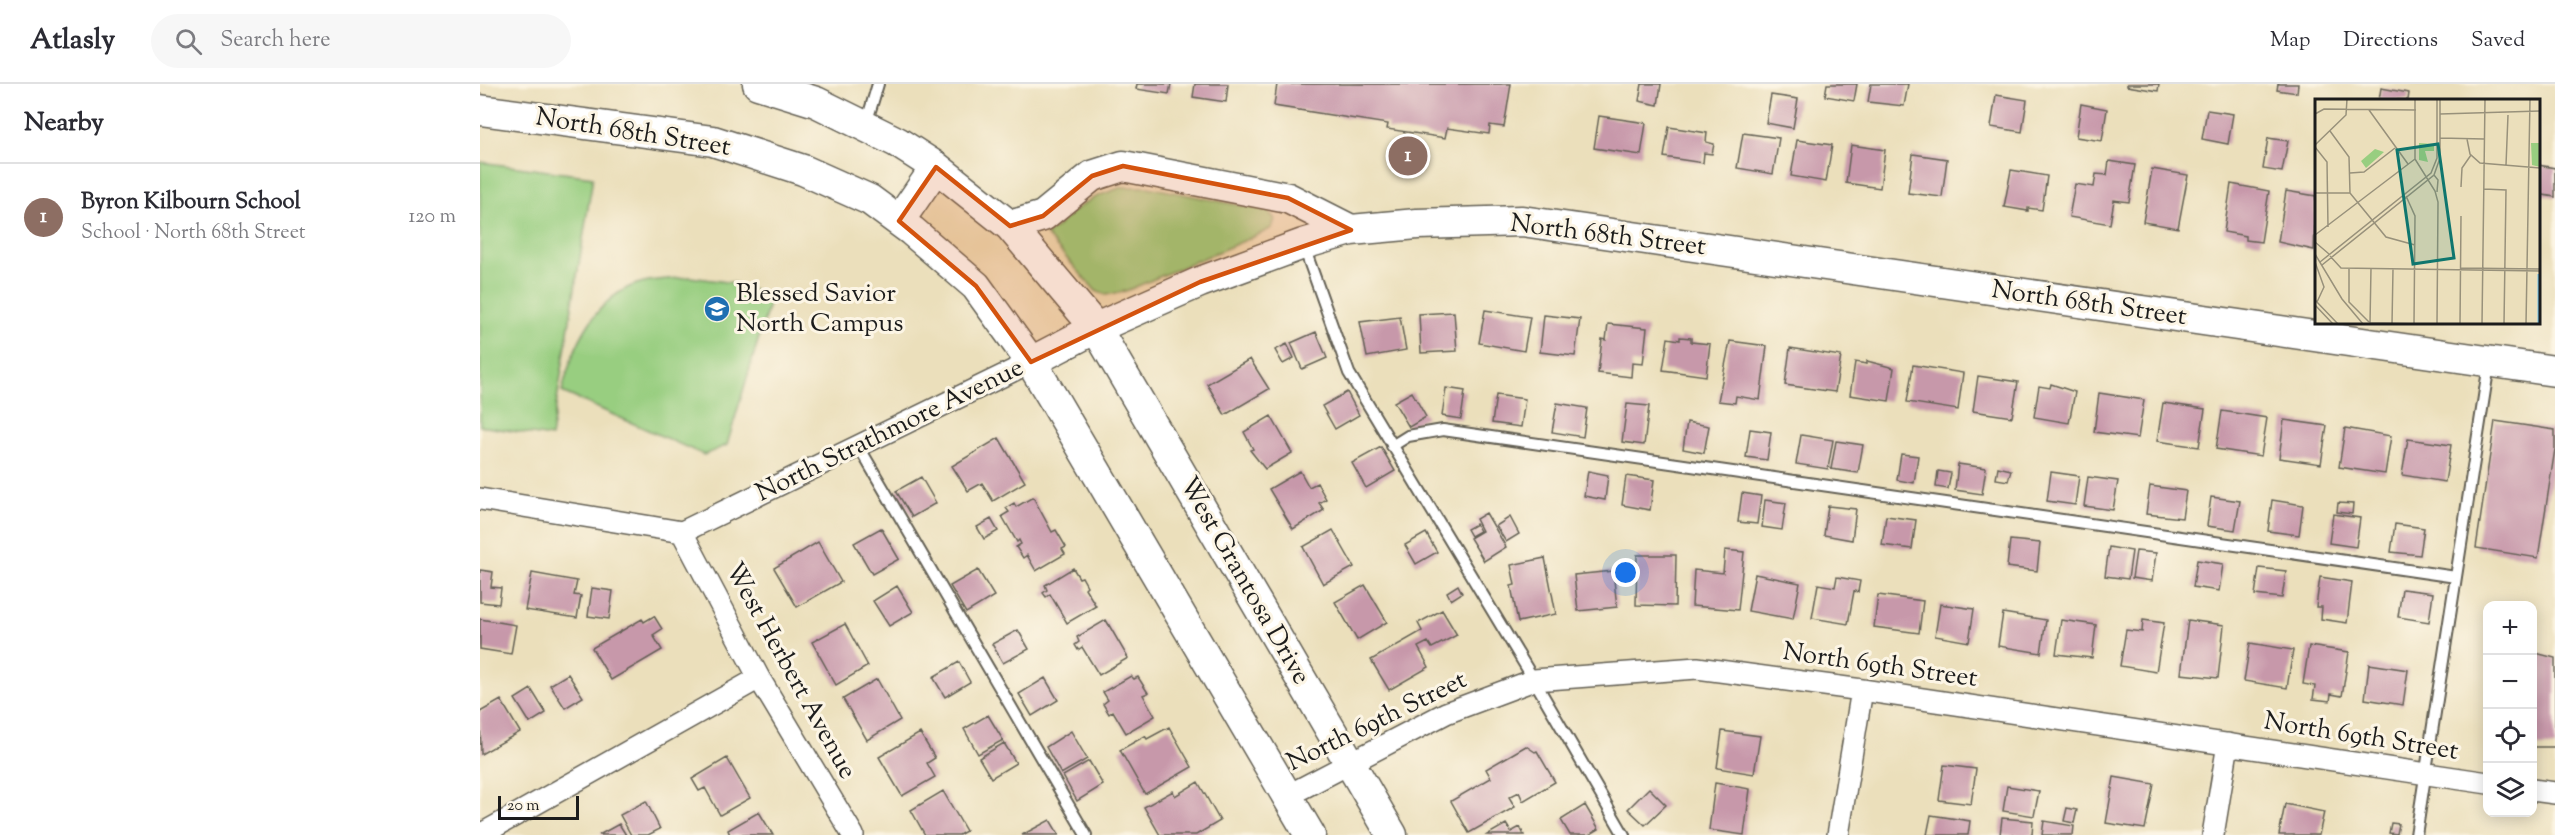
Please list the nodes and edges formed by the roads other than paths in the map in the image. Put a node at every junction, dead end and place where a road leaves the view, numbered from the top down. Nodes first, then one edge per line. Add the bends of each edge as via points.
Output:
1 (758, 84) edge
2 (878, 84) edge
3 (480, 110) edge
4 (865, 126) junction
5 (936, 166) junction
6 (899, 221) junction
7 (1010, 226) junction
8 (1351, 230) junction
9 (1303, 244) junction
10 (1096, 328) junction
11 (1030, 362) junction
12 (2489, 362) junction
13 (2555, 371) edge
14 (1392, 446) junction
15 (859, 447) junction
16 (480, 499) edge
17 (682, 532) junction
18 (2456, 578) junction
19 (759, 678) junction
20 (1534, 680) junction
21 (1862, 690) junction
22 (2228, 744) junction
23 (1350, 763) junction
24 (2426, 774) junction
25 (2483, 782) edge
26 (2537, 791) edge
27 (2555, 793) edge
28 (1287, 796) junction
29 (480, 835) edge
30 (853, 835) edge
31 (1086, 835) edge
32 (1310, 835) edge
33 (1392, 835) edge
34 (1624, 835) edge
35 (1838, 835) edge
36 (2213, 835) edge
37 (2416, 835) edge

1 - 4 street via 816,102
2 - 4 lane
3 - 6 street, North 68th Street via 713,141 803,170 870,200
4 - 5 street
5 - 6 street
5 - 7 street
6 - 11 street, North 68th Street via 976,286
7 - 8 street via 1043,216 1092,176 1123,166 1288,198
7 - 10 street
8 - 9 street, North 68th Street
8 - 12 street, North 68th Street via 1522,221
9 - 10 street, North 68th Street via 1200,282
9 - 14 lane via 1349,373
10 - 11 street, North Strathmore Avenue
10 - 23 street, West Grantosa Drive
11 - 15 street, North Strathmore Avenue
11 - 28 street
12 - 13 street, North 68th Street
12 - 18 lane
14 - 18 lane via 1408,436 1443,430
14 - 20 lane
15 - 17 street, North Strathmore Avenue
15 - 31 lane
16 - 17 street
17 - 19 street, West Herbert Avenue
18 - 24 lane
19 - 29 street
19 - 30 street, West Herbert Avenue
20 - 21 street, North 69th Street via 1697,668
20 - 23 street, North 69th Street via 1446,713
20 - 34 lane
21 - 22 street, North 69th Street
21 - 35 street
22 - 24 street, North 69th Street
22 - 36 street
23 - 28 street, North 69th Street
23 - 33 street, West Grantosa Drive
24 - 25 street, North 69th Street
24 - 37 lane
26 - 27 street
28 - 32 street

